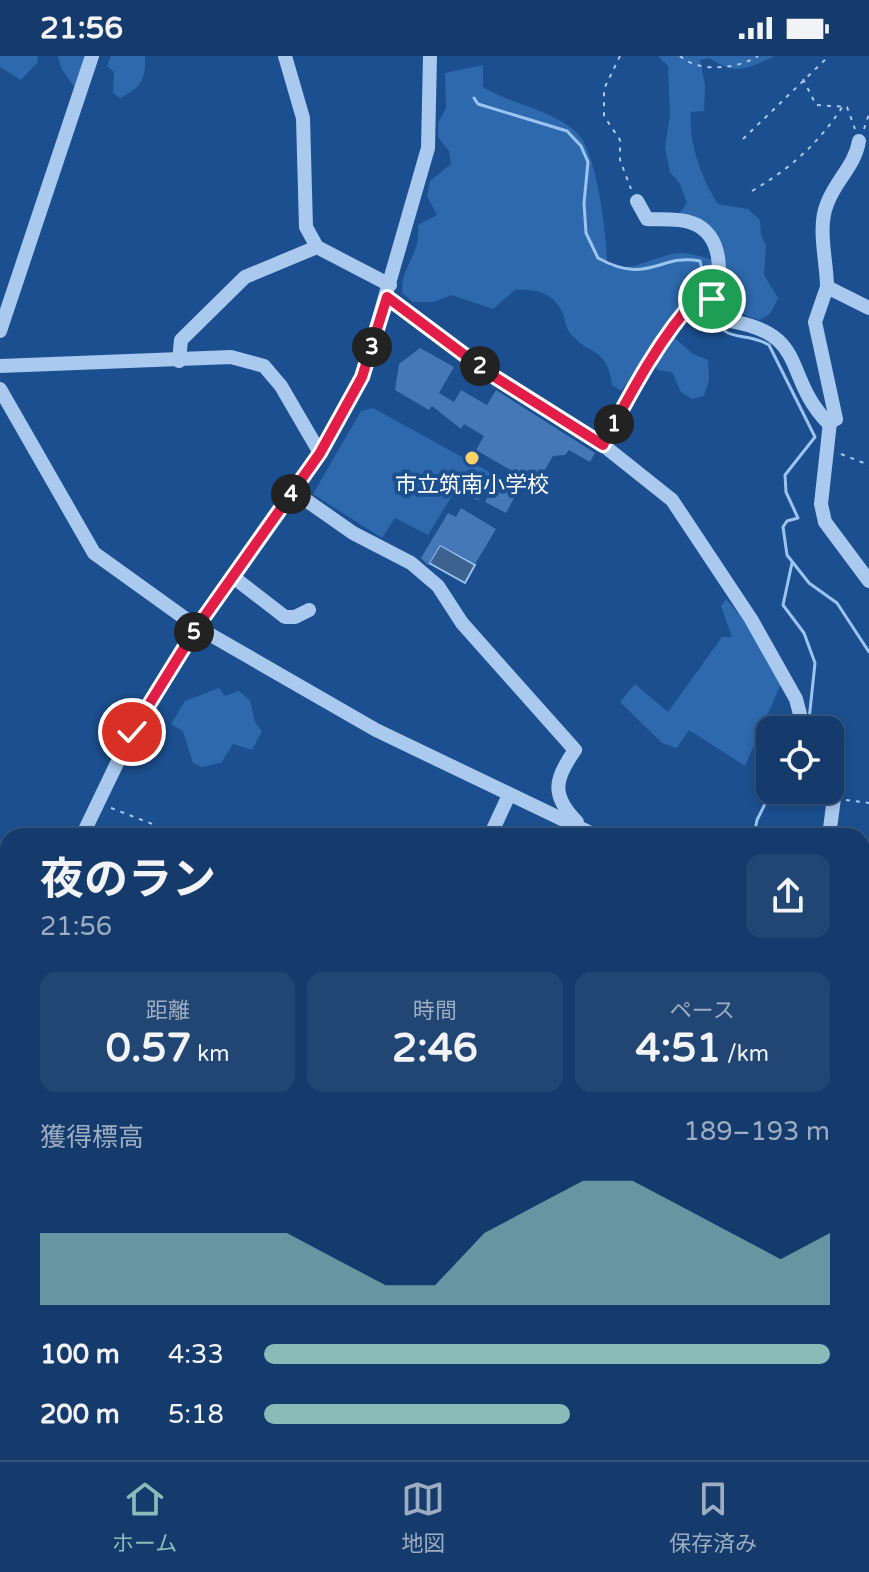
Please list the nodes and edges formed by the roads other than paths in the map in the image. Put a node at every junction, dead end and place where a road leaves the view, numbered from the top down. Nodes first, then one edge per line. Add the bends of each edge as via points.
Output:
1 (92, 56) edge
2 (285, 56) edge
3 (430, 56) edge
4 (859, 141) road end
5 (637, 201) road end
6 (317, 247) junction
7 (827, 287) junction
8 (388, 291) junction
9 (712, 299) junction
10 (869, 308) edge
11 (0, 331) edge
12 (179, 361) junction
13 (0, 366) edge
14 (0, 389) edge
15 (830, 422) junction
16 (603, 445) junction
17 (320, 453) junction
18 (293, 491) junction
19 (232, 576) junction
20 (869, 581) edge
21 (309, 610) dead end
22 (197, 627) junction
23 (800, 716) edge
24 (509, 795) junction
25 (831, 804) edge
26 (86, 828) edge
27 (494, 828) edge
28 (574, 828) edge
29 (579, 828) edge
30 (830, 828) edge

1 - 11 street
2 - 6 street via 303,118 306,227
3 - 8 street via 428,148
4 - 7 street via 823,215
5 - 9 street via 647,219 692,223 711,236 718,251
6 - 8 street
6 - 12 street via 245,277 181,340
7 - 10 street
7 - 15 street via 815,322 836,419
8 - 16 street via 490,374
8 - 17 street via 362,377
9 - 15 street via 725,320 758,325 783,342 804,387
9 - 16 street via 699,295 685,311
12 - 13 street
12 - 17 street via 231,357 264,366
14 - 22 street via 94,553
15 - 20 street via 821,504 825,522
16 - 23 street via 672,500 751,619
17 - 18 street
18 - 19 street
18 - 29 street via 353,533 411,563 438,586 462,623 575,750 559,773 557,792
19 - 21 street via 285,617
19 - 22 street
22 - 24 street via 376,730
22 - 26 street via 132,732
24 - 27 street
24 - 28 street
25 - 30 street

